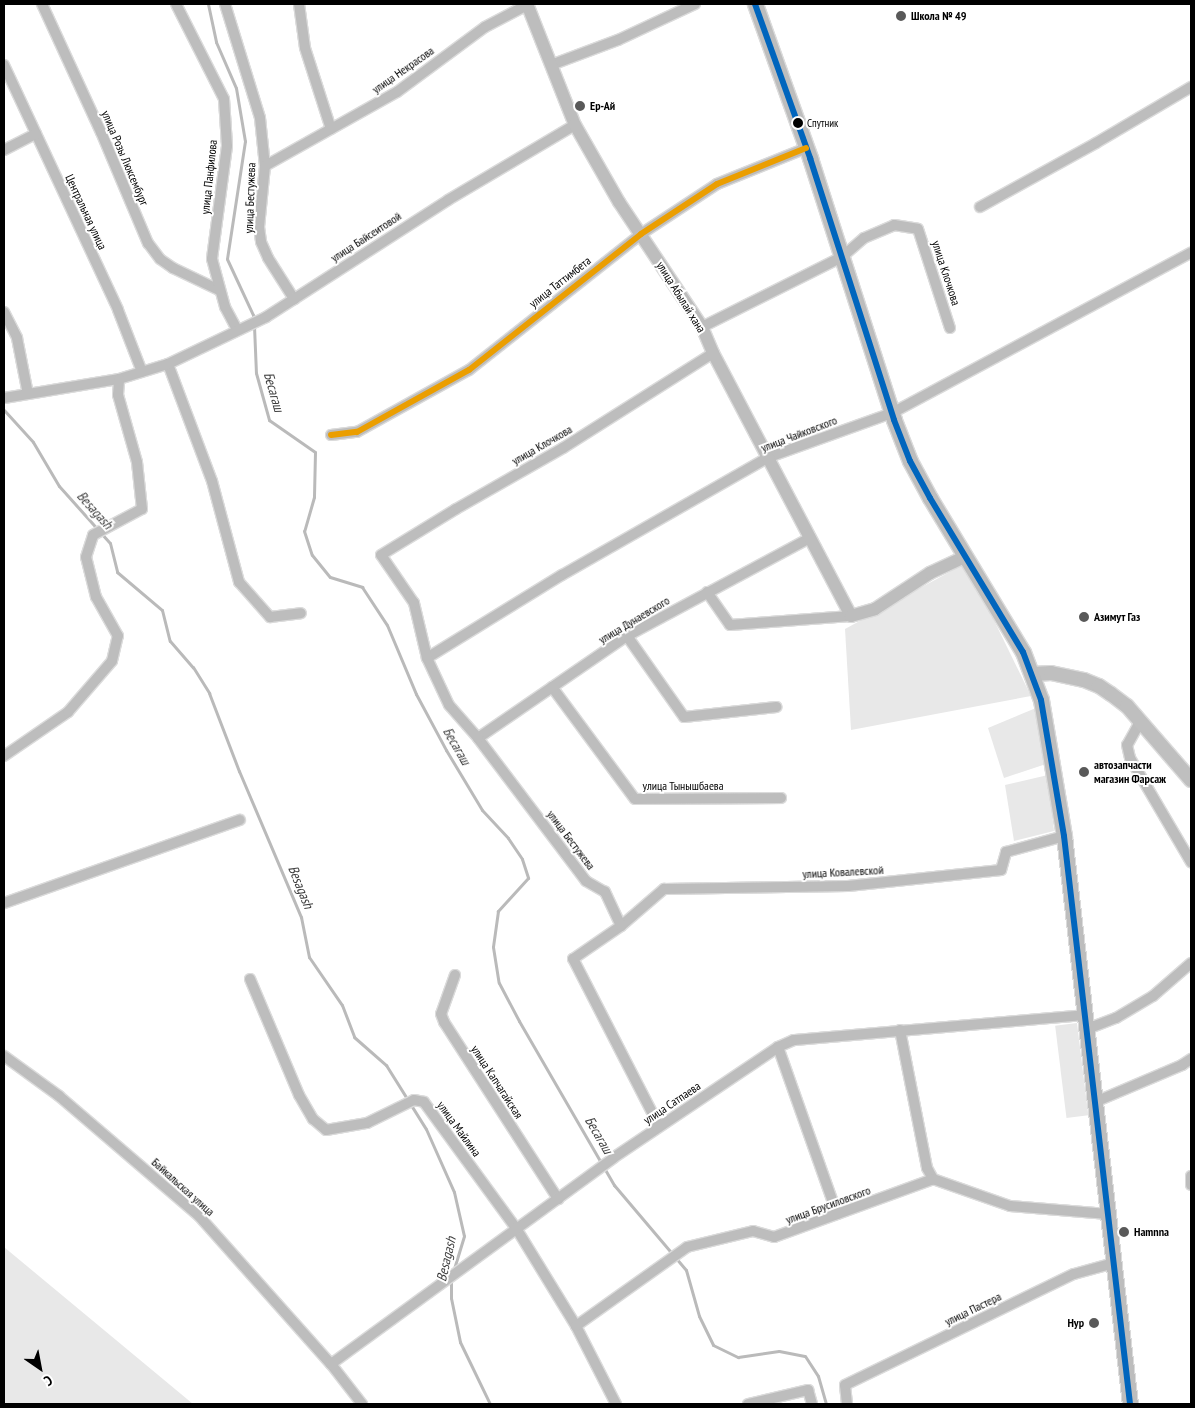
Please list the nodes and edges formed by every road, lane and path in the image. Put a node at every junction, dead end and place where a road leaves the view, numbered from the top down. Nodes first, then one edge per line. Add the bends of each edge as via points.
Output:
1 (42, 4) edge
2 (176, 4) edge
3 (226, 4) edge
4 (299, 4) edge
5 (695, 4) edge
6 (755, 4) edge
7 (527, 5) edge
8 (551, 65) junction
9 (4, 69) edge
10 (1191, 87) edge
11 (575, 126) junction
12 (332, 129) junction
13 (36, 134) junction
14 (806, 148) junction
15 (4, 150) edge
16 (265, 166) junction
17 (980, 207) dead end
18 (640, 234) junction
19 (1191, 253) edge
20 (842, 257) junction
21 (219, 290) junction
22 (294, 299) junction
23 (4, 312) edge
24 (702, 327) junction
25 (241, 328) junction
26 (950, 328) dead end
27 (713, 353) junction
28 (168, 364) junction
29 (142, 372) junction
30 (118, 379) junction
31 (28, 394) junction
32 (4, 398) edge
33 (892, 413) junction
34 (331, 435) dead end
35 (769, 457) junction
36 (810, 538) junction
37 (381, 555) joint
38 (965, 557) junction
39 (707, 592) junction
40 (301, 612) dead end
41 (852, 616) junction
42 (627, 636) junction
43 (427, 658) junction
44 (1033, 674) junction
45 (552, 687) junction
46 (776, 707) dead end
47 (1140, 722) junction
48 (478, 738) junction
49 (4, 756) edge
50 (1191, 780) edge
51 (781, 798) dead end
52 (240, 820) dead end
53 (1064, 836) junction
54 (1191, 862) edge
55 (4, 903) edge
56 (621, 926) junction
57 (1191, 963) edge
58 (455, 975) dead end
59 (250, 979) dead end
60 (1086, 1022) junction
61 (900, 1030) junction
62 (778, 1047) junction
63 (4, 1056) edge
64 (1191, 1059) edge
65 (1095, 1102) junction
66 (659, 1126) junction
67 (1191, 1176) edge
68 (933, 1180) junction
69 (1191, 1185) edge
70 (558, 1198) junction
71 (837, 1214) junction
72 (1108, 1214) junction
73 (516, 1228) junction
74 (1114, 1263) junction
75 (576, 1326) junction
76 (331, 1364) junction
77 (362, 1404) edge
78 (616, 1404) edge
79 (748, 1404) edge
80 (812, 1404) edge
81 (847, 1404) edge
82 (1130, 1404) edge

1 - 21 street, улица Розы Люксембург via 102,132 148,243 160,260
2 - 21 street, улица Панфилова via 224,99 227,146 212,259
3 - 16 street, улица Бестужева via 260,118
4 - 12 street via 306,48
5 - 8 street via 618,40
6 - 14 main road
7 - 8 street, улица Абылай хана
7 - 12 street, улица Некрасова via 485,27 397,92
8 - 11 street, улица Абылай хана
9 - 13 street, Центральная улица
10 - 17 street
11 - 18 street, улица Абылай хана
11 - 22 street, улица Байсеитовой via 448,200
12 - 16 street, улица Некрасова
13 - 15 street
13 - 29 street, Центральная улица via 118,310
14 - 18 street, улица Таттимбета via 717,184
14 - 20 main road
16 - 22 street, улица Бестужева via 259,227 261,242
18 - 24 street, улица Абылай хана
18 - 34 street, улица Таттимбета via 468,370 357,432
19 - 33 street, улица Чайковского
20 - 24 street, улица Клочкова
20 - 26 street, улица Клочкова via 864,238 894,225 918,229
20 - 33 main road
21 - 25 street, улица Панфилова via 225,308
22 - 25 street, улица Байсеитовой
23 - 31 street via 17,338
24 - 27 street, улица Абылай хана
25 - 28 street, улица Байсеитовой
27 - 35 street, улица Абылай хана
27 - 37 street, улица Клочкова via 563,448
28 - 29 street, улица Байсеитовой
28 - 40 street via 212,481 239,582 270,617
29 - 30 street, улица Байсеитовой
30 - 31 street, улица Байсеитовой
30 - 49 street via 118,395 138,462 142,508 93,535 86,558 96,597 118,636 112,661 68,712
31 - 32 street, улица Байсеитовой
33 - 35 street, улица Чайковского
33 - 38 main road via 910,461
35 - 36 street, улица Абылай хана
35 - 43 street, улица Чайковского via 562,575
36 - 39 street, улица Дунаевского
36 - 41 street, улица Абылай хана
37 - 43 street, улица Бестужева via 414,603
38 - 41 street via 930,573 875,609
38 - 44 main road
39 - 41 street via 730,625
39 - 42 street, улица Дунаевского
42 - 45 street, улица Дунаевского
42 - 46 street via 684,717
43 - 48 street, улица Бестужева via 449,704
44 - 47 main road via 1051,673 1099,686 1127,706
44 - 53 main road via 1041,700
45 - 48 street, улица Дунаевского
45 - 51 street, улица Тынышбаева via 635,799
47 - 50 main road
47 - 54 street via 1127,745 1130,758
48 - 56 street, улица Бестужева via 586,881 605,892
52 - 55 street
53 - 56 street, улица Ковалевской via 1006,852 1001,870 848,886 664,889
53 - 60 main road
56 - 66 street via 573,959
57 - 60 street, улица Сатпаева via 1153,996 1116,1018
58 - 70 street, улица Капчагайская via 440,1014
59 - 73 street, улица Майлина via 299,1095 313,1119 326,1130 367,1123 414,1100 424,1102
60 - 61 street, улица Сатпаева
60 - 65 main road
61 - 62 street, улица Сатпаева via 794,1040
61 - 68 street via 926,1168
62 - 66 street, улица Сатпаева
62 - 71 street
63 - 76 street, Байкальская улица via 59,1096 199,1216
64 - 65 street
65 - 72 main road
66 - 70 street, улица Сатпаева
67 - 69 street
68 - 71 street, улица Брусиловского
68 - 72 street via 1010,1206
70 - 73 street, улица Сатпаева
71 - 75 street, улица Брусиловского via 774,1237 753,1231 687,1247
72 - 74 main road
73 - 75 street, улица Майлина
73 - 76 street, улица Сатпаева
74 - 81 street, улица Пастера via 1074,1274 846,1385
74 - 82 main road
75 - 78 street, улица Майлина
76 - 77 street, Байкальская улица
79 - 80 street via 808,1390

